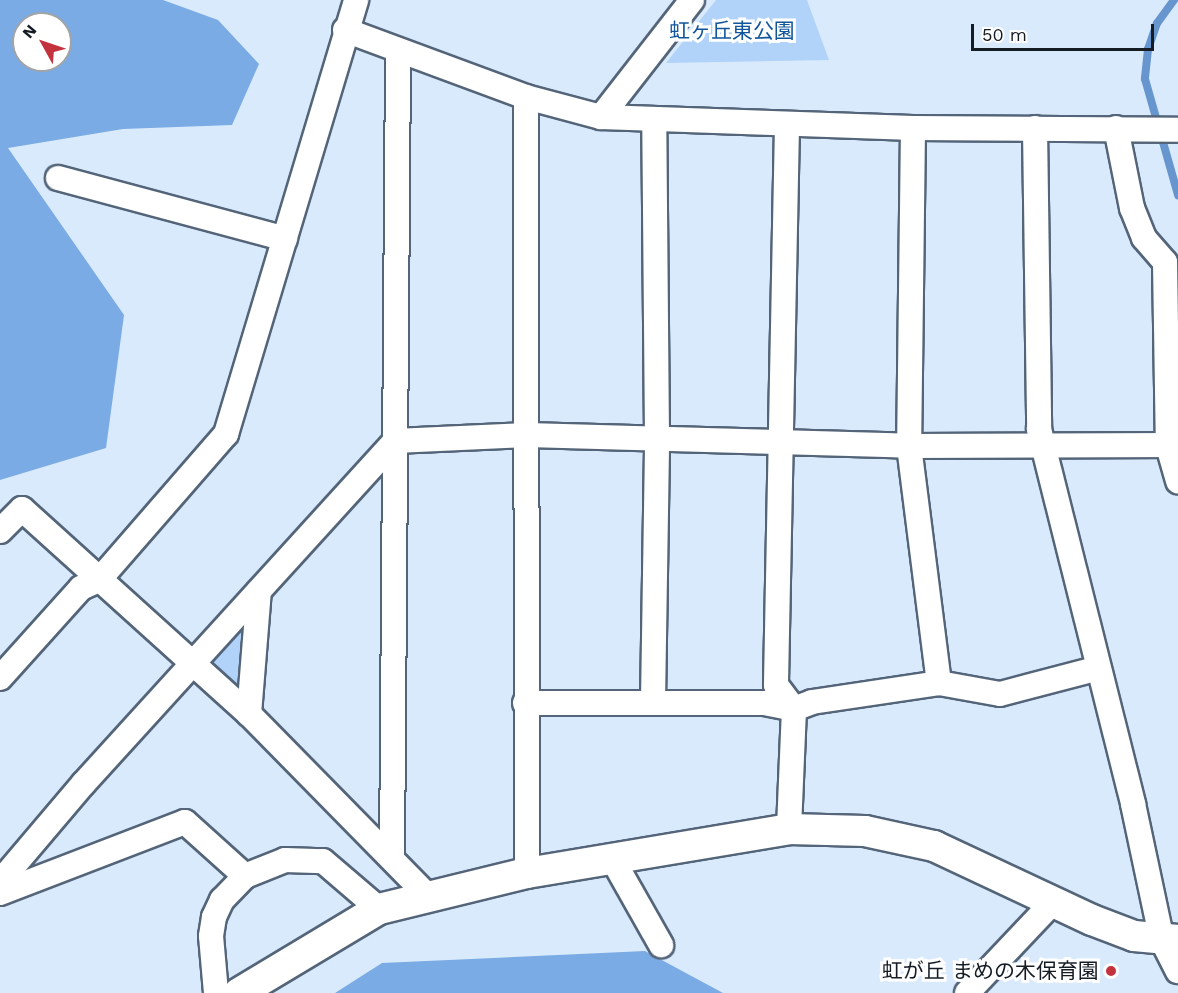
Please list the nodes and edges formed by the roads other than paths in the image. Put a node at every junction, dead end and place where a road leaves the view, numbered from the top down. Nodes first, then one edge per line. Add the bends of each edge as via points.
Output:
1 (356, 0) edge
2 (692, 0) edge
3 (345, 30) junction
4 (398, 52) junction
5 (526, 97) junction
6 (601, 117) junction
7 (654, 121) junction
8 (787, 125) junction
9 (913, 128) junction
10 (1035, 128) junction
11 (1116, 128) junction
12 (1177, 130) edge
13 (58, 178) dead end
14 (285, 239) junction
15 (527, 435) junction
16 (657, 437) junction
17 (395, 441) junction
18 (779, 442) junction
19 (1173, 445) edge
20 (909, 446) junction
21 (1045, 448) junction
22 (1178, 482) edge
23 (0, 531) edge
24 (99, 580) junction
25 (259, 591) junction
26 (194, 664) junction
27 (1099, 668) junction
28 (0, 678) edge
29 (939, 683) junction
30 (653, 702) junction
31 (525, 703) junction
32 (795, 709) junction
33 (249, 714) junction
34 (789, 829) junction
35 (392, 858) junction
36 (613, 860) junction
37 (527, 873) junction
38 (245, 876) junction
39 (0, 882) edge
40 (0, 893) edge
41 (428, 896) junction
42 (1053, 902) junction
43 (380, 909) junction
44 (1170, 940) edge
45 (661, 945) dead end
46 (1178, 971) edge
47 (216, 993) edge
48 (239, 993) edge
49 (967, 993) edge

1 - 3 street
2 - 6 street
3 - 4 street
3 - 14 street
4 - 5 street
4 - 17 street
5 - 6 street
5 - 15 street
6 - 7 street
7 - 8 street
7 - 16 street
8 - 9 street
8 - 18 street
9 - 10 street
9 - 20 street
10 - 11 street
10 - 21 street via 1039,429
11 - 12 street
11 - 19 street via 1132,208 1144,238 1165,262
13 - 14 street
14 - 24 street via 225,434
15 - 16 street
15 - 17 street
15 - 31 street
16 - 18 street
16 - 30 street
17 - 25 street
17 - 35 street
18 - 20 street
18 - 32 street via 776,684
19 - 21 street
19 - 22 street
20 - 21 street
20 - 29 street
21 - 27 street
23 - 24 street via 22,509
24 - 26 street
24 - 28 street via 81,588
25 - 26 street
25 - 33 street
26 - 33 street
26 - 39 street via 84,783
27 - 29 street via 1000,694
27 - 44 street
29 - 32 street via 812,702
30 - 31 street
30 - 32 street via 764,703
31 - 37 street
32 - 34 street
33 - 35 street
34 - 36 street
34 - 42 street via 865,831 934,846
35 - 41 street
36 - 37 street
36 - 45 street
37 - 41 street
38 - 40 street via 185,822
38 - 43 street via 285,860 323,861
38 - 47 street via 222,900 214,917 211,936
41 - 43 street
42 - 44 street via 1134,936
42 - 49 street
43 - 48 street
44 - 46 street

